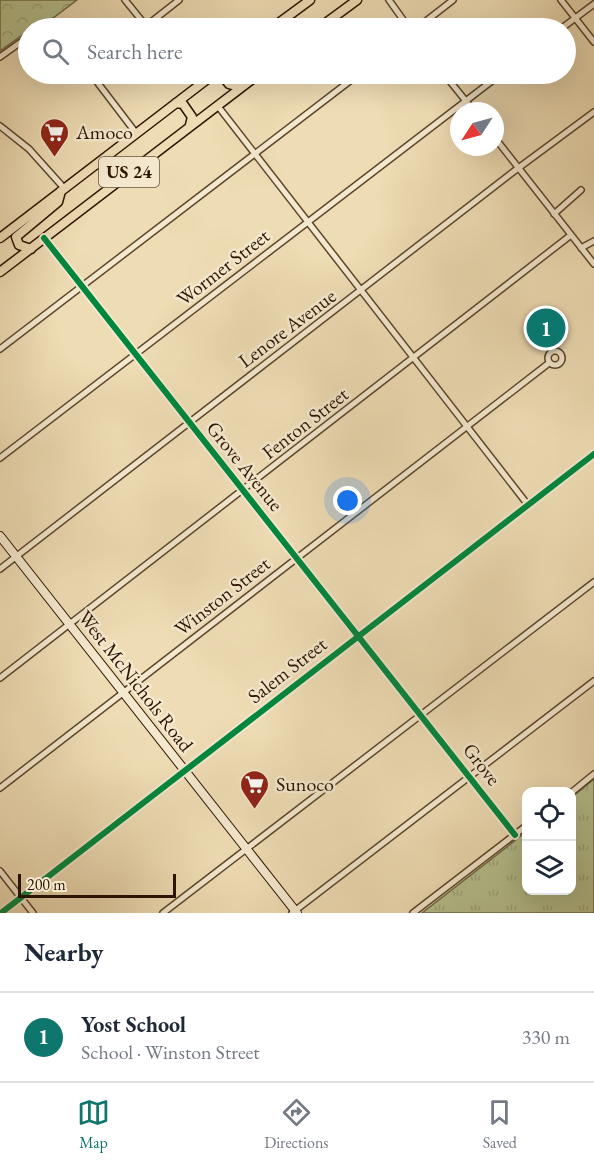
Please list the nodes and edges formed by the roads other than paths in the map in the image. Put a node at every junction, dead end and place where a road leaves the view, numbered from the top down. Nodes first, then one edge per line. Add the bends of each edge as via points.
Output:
1 (125, 0) edge
2 (179, 0) edge
3 (310, 0) edge
4 (357, 0) edge
5 (389, 0) edge
6 (453, 0) edge
7 (561, 0) edge
8 (594, 4) edge
9 (140, 18) edge
10 (158, 18) edge
11 (286, 18) edge
12 (333, 18) edge
13 (402, 18) edge
14 (430, 18) edge
15 (575, 18) joint
16 (576, 19) edge
17 (594, 42) edge
18 (18, 44) edge
19 (0, 57) edge
20 (99, 84) edge
21 (194, 84) edge
22 (229, 84) edge
23 (245, 84) edge
24 (346, 84) edge
25 (452, 84) edge
26 (487, 84) edge
27 (241, 87) junction
28 (465, 99) junction
29 (467, 102) edge
30 (176, 103) junction
31 (217, 105) junction
32 (594, 112) edge
33 (0, 126) edge
34 (190, 126) junction
35 (136, 133) junction
36 (504, 150) edge
37 (254, 153) junction
38 (518, 168) junction
39 (63, 190) junction
40 (581, 190) dead end
41 (554, 214) junction
42 (307, 221) junction
43 (571, 235) junction
44 (0, 238) edge
45 (44, 238) junction
46 (594, 241) edge
47 (581, 248) junction
48 (31, 249) junction
49 (594, 264) edge
50 (0, 272) edge
51 (81, 285) junction
52 (361, 291) junction
53 (0, 350) edge
54 (136, 355) junction
55 (413, 357) junction
56 (549, 363) dead end
57 (189, 422) junction
58 (466, 426) junction
59 (594, 454) edge
60 (0, 458) edge
61 (243, 490) junction
62 (528, 505) junction
63 (0, 536) edge
64 (16, 556) junction
65 (296, 557) junction
66 (0, 569) edge
67 (593, 585) edge
68 (69, 623) junction
69 (359, 635) junction
70 (0, 678) edge
71 (594, 681) edge
72 (123, 691) junction
73 (421, 715) junction
74 (185, 769) junction
75 (594, 774) edge
76 (470, 777) junction
77 (0, 788) edge
78 (576, 789) edge
79 (522, 829) edge
80 (515, 835) junction
81 (247, 847) junction
82 (0, 871) edge
83 (21, 898) junction
84 (295, 912) edge
85 (1, 913) edge
86 (33, 913) edge
87 (164, 913) edge
88 (413, 913) edge

1 - 9 street
2 - 10 street
3 - 11 main road
4 - 12 main road
5 - 13 street
6 - 14 street
7 - 15 street
8 - 15 street
16 - 17 street
18 - 19 street
20 - 35 street
21 - 30 main road, US 24
22 - 27 main road
23 - 27 main road, US 24
24 - 37 street
25 - 28 street
26 - 28 street, Wormer Street
27 - 31 main road, US 24
28 - 29 street
28 - 42 street, Wormer Street
30 - 34 main road via 183,104 190,113
30 - 35 main road, US 24
31 - 34 main road, US 24
31 - 37 street
32 - 38 street, Lenore Avenue
33 - 39 street via 29,149
34 - 45 main road, US 24
35 - 39 main road, US 24
36 - 38 street
37 - 42 street
37 - 51 street
38 - 41 street
38 - 52 street, Lenore Avenue
39 - 44 main road, US 24
39 - 48 main road via 58,202 16,237 19,245
40 - 41 street
41 - 43 street
42 - 52 street
42 - 54 street, Wormer Street
43 - 47 street
43 - 55 street, Fenton Street
45 - 48 main road, US 24
45 - 51 street, Grove Avenue
46 - 47 street
47 - 49 street
48 - 50 main road, US 24
51 - 53 street
51 - 54 street, Grove Avenue
52 - 55 street
52 - 57 street, Lenore Avenue
54 - 57 street, Grove Avenue
54 - 60 street, Wormer Street
55 - 58 street
55 - 61 street, Fenton Street
56 - 58 street, Winston Street
57 - 61 street, Grove Avenue
57 - 64 street, Lenore Avenue
58 - 62 street
58 - 65 street, Winston Street
59 - 62 street, Salem Street
61 - 65 street, Grove Avenue
61 - 68 street, Fenton Street
62 - 69 street, Salem Street
63 - 64 main road, West McNichols Road
64 - 66 street, Lenore Avenue
64 - 68 main road, West McNichols Road
65 - 69 street, Grove Avenue
65 - 72 street, Winston Street
67 - 73 street
68 - 70 street, Fenton Street
68 - 72 main road, West McNichols Road
69 - 73 street, Grove Avenue
69 - 74 street, Salem Street
71 - 76 street
72 - 74 main road, West McNichols Road
72 - 77 street, Winston Street
73 - 76 street, Grove
73 - 81 street
74 - 81 main road, West McNichols Road
74 - 83 street, Salem Street
75 - 78 street
76 - 80 street, Grove
76 - 84 street
79 - 80 street
80 - 88 street
81 - 84 main road, West McNichols Road
81 - 87 street
82 - 83 street
83 - 85 street, Salem Street
83 - 86 street

